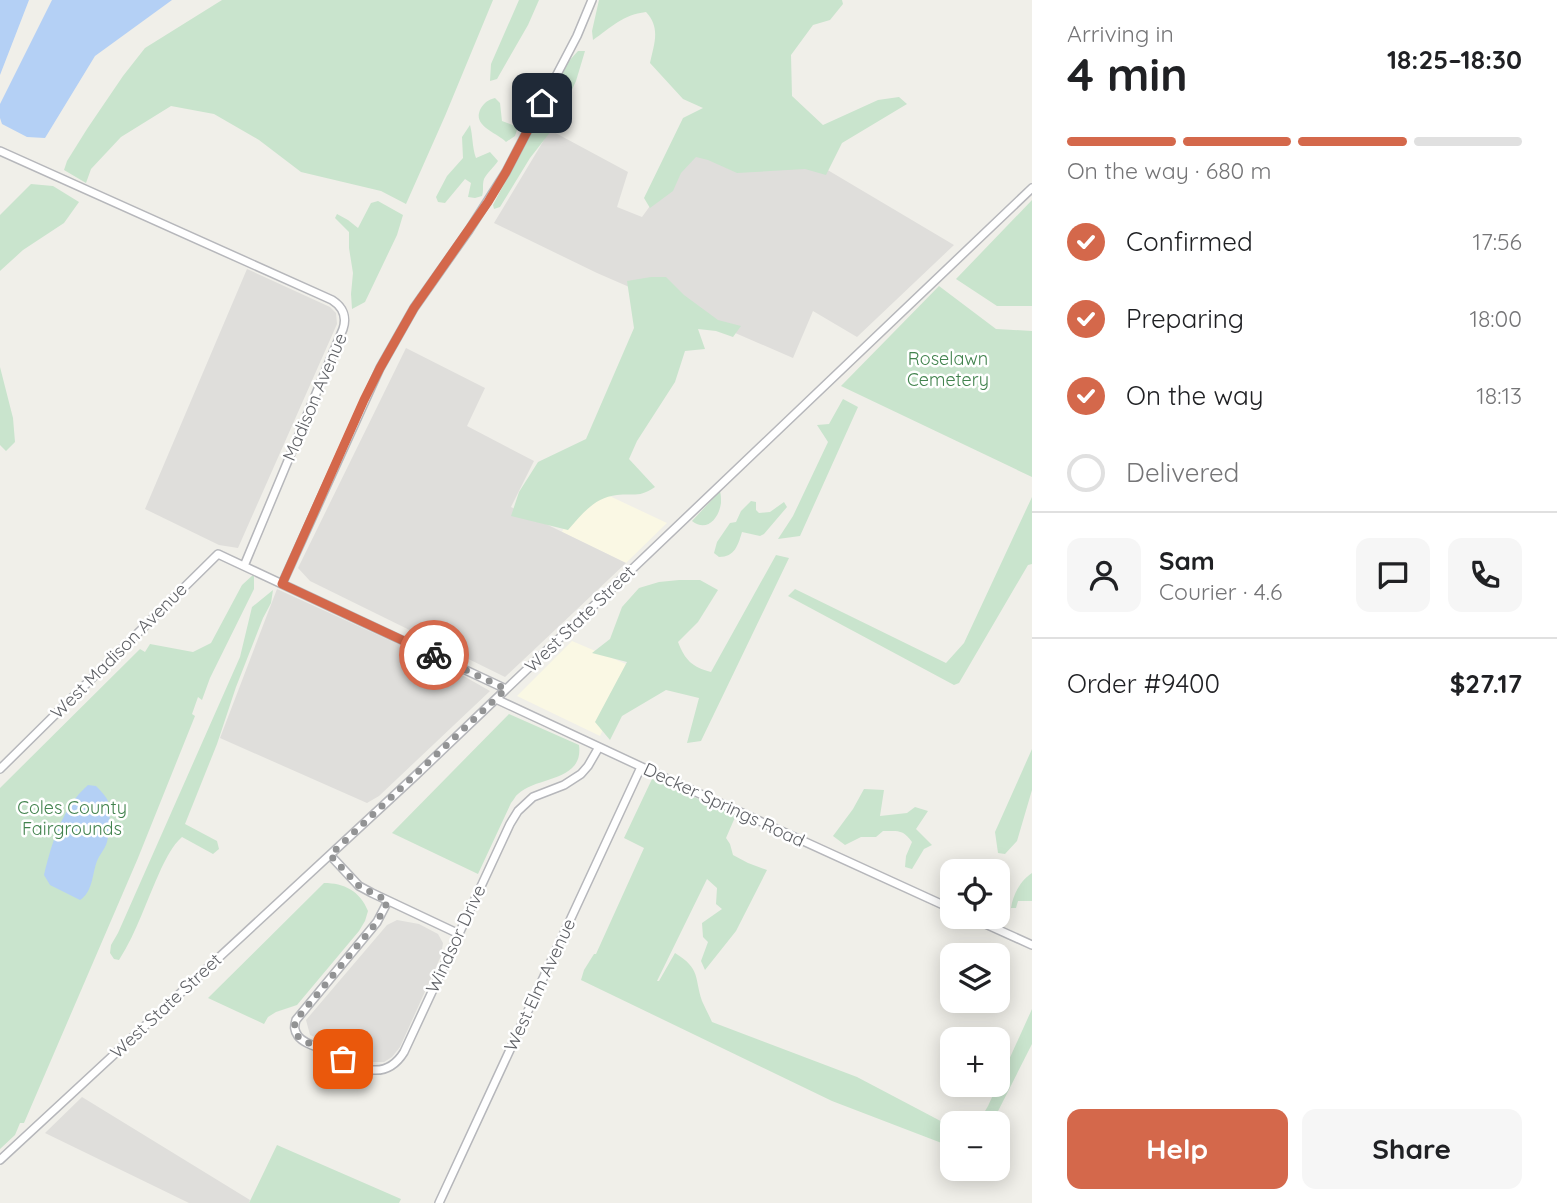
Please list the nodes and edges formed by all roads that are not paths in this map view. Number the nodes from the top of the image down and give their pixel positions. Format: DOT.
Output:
graph roads {
  1 [pos="592,0"];
  2 [pos="0,150"];
  3 [pos="1032,188"];
  4 [pos="244,566"];
  5 [pos="282,584"];
  6 [pos="506,689"];
  7 [pos="496,699"];
  8 [pos="599,747"];
  9 [pos="641,767"];
  10 [pos="0,769"];
  11 [pos="330,855"];
  12 [pos="388,901"];
  13 [pos="940,904"];
  14 [pos="997,929"];
  15 [pos="459,934"];
  16 [pos="1032,945"];
  17 [pos="0,1160"];
  18 [pos="439,1203"];
  1 -- 5 [label="street"];
  2 -- 4 [label="street, Madison Avenue"];
  3 -- 6 [label="street, West State Street"];
  4 -- 5 [label="street"];
  4 -- 10 [label="street, West Madison Avenue"];
  5 -- 6 [label="street"];
  6 -- 7 [label="street, West State Street"];
  7 -- 8 [label="street, Decker Springs Road"];
  7 -- 11 [label="street, West State Street"];
  8 -- 9 [label="street, Decker Springs Road"];
  8 -- 15 [label="street, Windsor Drive"];
  9 -- 13 [label="street, Decker Springs Road"];
  9 -- 18 [label="street, West Elm Avenue"];
  11 -- 12 [label="street"];
  11 -- 17 [label="street, West State Street"];
  12 -- 15 [label="street"];
  12 -- 15 [label="street, Windsor Drive"];
  14 -- 16 [label="street"];
}
